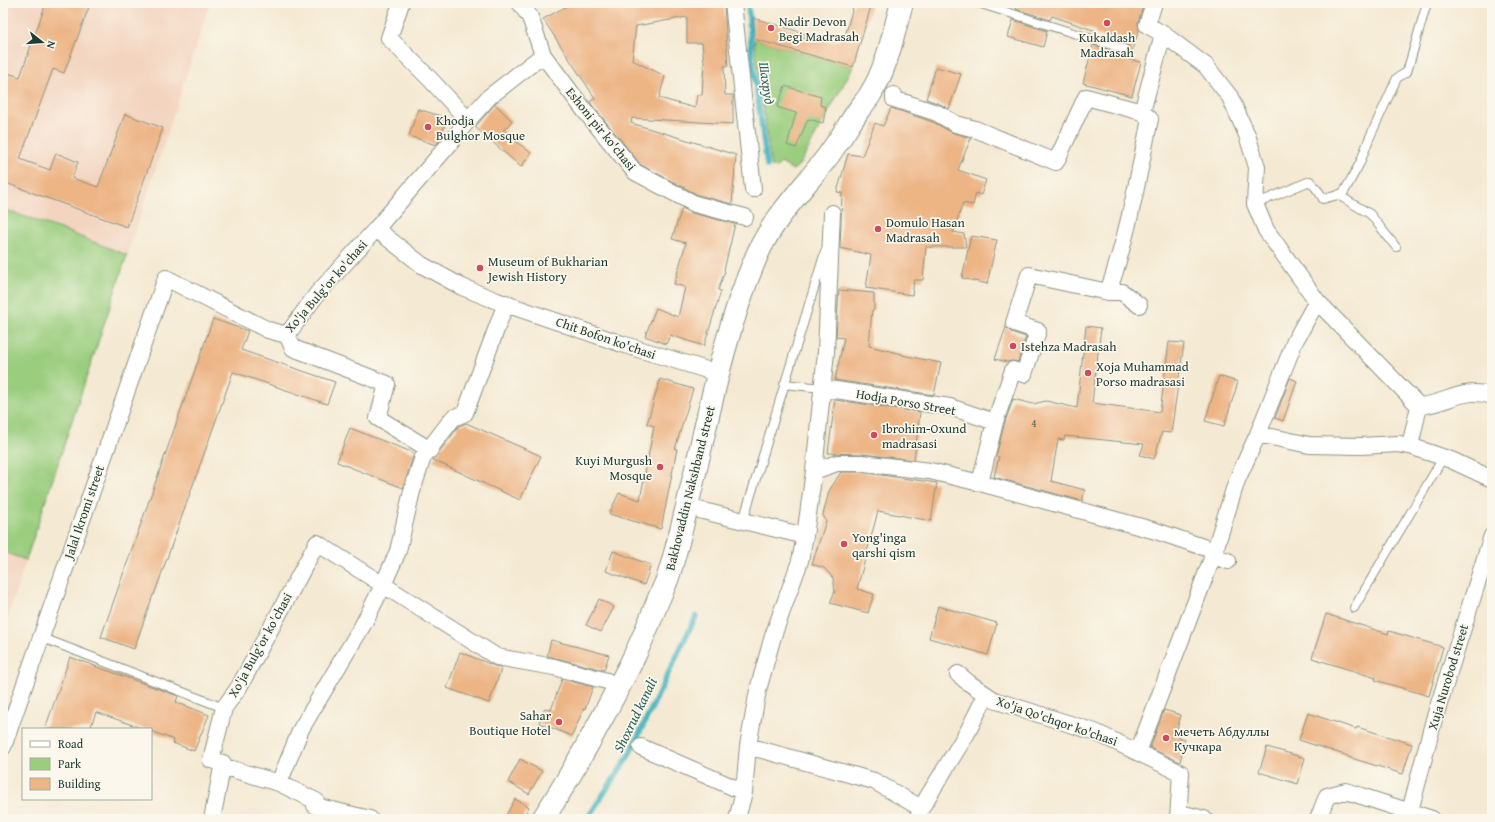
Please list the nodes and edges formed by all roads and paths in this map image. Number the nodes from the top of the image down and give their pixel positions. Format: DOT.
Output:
graph roads {
  1 [pos="402,3"];
  2 [pos="520,3"];
  3 [pos="733,3"];
  4 [pos="902,3"];
  5 [pos="978,3"];
  6 [pos="1154,3"];
  7 [pos="1427,3"];
  8 [pos="1163,34"];
  9 [pos="1124,49"];
  10 [pos="543,55"];
  11 [pos="894,95"];
  12 [pos="1142,112"];
  13 [pos="468,120"];
  14 [pos="753,189"];
  15 [pos="1338,195"];
  16 [pos="1255,204"];
  17 [pos="832,213"];
  18 [pos="745,217"];
  19 [pos="376,229"];
  20 [pos="831,232"];
  21 [pos="1396,247"];
  22 [pos="166,278"];
  23 [pos="1108,292"];
  24 [pos="1317,301"];
  25 [pos="506,303"];
  26 [pos="1140,305"];
  27 [pos="287,335"];
  28 [pos="707,370"];
  29 [pos="784,384"];
  30 [pos="822,388"];
  31 [pos="1492,396"];
  32 [pos="1419,406"];
  33 [pos="995,422"];
  34 [pos="1258,434"];
  35 [pos="1410,446"];
  36 [pos="430,450"];
  37 [pos="1443,458"];
  38 [pos="814,471"];
  39 [pos="1492,479"];
  40 [pos="980,483"];
  41 [pos="687,507"];
  42 [pos="743,521"];
  43 [pos="805,536"];
  44 [pos="1492,536"];
  45 [pos="1221,559"];
  46 [pos="383,585"];
  47 [pos="1354,608"];
  48 [pos="40,637"];
  49 [pos="958,674"];
  50 [pos="607,681"];
  51 [pos="986,695"];
  52 [pos="224,708"];
  53 [pos="748,746"];
  54 [pos="3,747"];
  55 [pos="641,747"];
  56 [pos="1138,752"];
  57 [pos="222,766"];
  58 [pos="279,783"];
  59 [pos="744,792"];
  60 [pos="919,814"];
  61 [pos="1179,816"];
  62 [pos="1409,816"];
  63 [pos="212,819"];
  64 [pos="370,819"];
  65 [pos="544,819"];
  66 [pos="737,819"];
  67 [pos="1204,819"];
  68 [pos="1318,819"];
  69 [pos="1432,819"];
  1 -- 13 [label="street"];
  2 -- 10 [label="street, Eshoni pir ko'chasi"];
  3 -- 14 [label="street"];
  4 -- 41 [label="main road, Bakhovaddin Nakshband street"];
  5 -- 9 [label="lane"];
  6 -- 8 [label="street"];
  7 -- 15 [label="lane"];
  8 -- 12 [label="street"];
  8 -- 16 [label="street"];
  10 -- 13 [label="street, Xo'ja Bulg'or ko'chasi"];
  10 -- 18 [label="street, Eshoni pir ko'chasi"];
  11 -- 12 [label="street"];
  12 -- 23 [label="street"];
  13 -- 19 [label="street, Xo'ja Bulg'or ko'chasi"];
  15 -- 16 [label="lane"];
  15 -- 21 [label="lane"];
  16 -- 24 [label="street"];
  17 -- 20 [label="street"];
  19 -- 25 [label="street, Xo'ja Bulg'or ko'chasi"];
  19 -- 27 [label="street, Xo'ja Bulg'or ko'chasi"];
  20 -- 29 [label="lane"];
  20 -- 30 [label="street"];
  22 -- 27 [label="street, Xo'ja Bulg'or ko'chasi"];
  22 -- 48 [label="street, Jalal Ikromi street"];
  23 -- 26 [label="street"];
  23 -- 33 [label="street"];
  24 -- 32 [label="street"];
  24 -- 34 [label="street"];
  25 -- 28 [label="street, Chit Bofon ko'chasi"];
  25 -- 36 [label="street"];
  27 -- 36 [label="street"];
  29 -- 30 [label="lane"];
  29 -- 42 [label="lane"];
  30 -- 33 [label="street, Hodja Porso Street"];
  30 -- 38 [label="street"];
  31 -- 32 [label="street"];
  32 -- 35 [label="street"];
  33 -- 40 [label="street"];
  34 -- 35 [label="street"];
  34 -- 45 [label="street"];
  35 -- 37 [label="street"];
  36 -- 46 [label="street"];
  37 -- 39 [label="street"];
  37 -- 47 [label="lane"];
  38 -- 40 [label="street"];
  38 -- 43 [label="street"];
  40 -- 45 [label="street"];
  41 -- 42 [label="street"];
  41 -- 65 [label="main road, Bakhovaddin Nakshband street"];
  42 -- 43 [label="street"];
  43 -- 53 [label="street"];
  44 -- 62 [label="street, Xuja Nurobod street"];
  45 -- 56 [label="street"];
  46 -- 50 [label="street, Xo'ja Bulg'or ko'chasi"];
  46 -- 52 [label="street, Xo'ja Bulg'or ko'chasi"];
  46 -- 58 [label="street"];
  48 -- 52 [label="lane"];
  48 -- 54 [label="street, Jalal Ikromi street"];
  49 -- 51 [label="street, Xo'ja Qo'chqor ko'chasi"];
  51 -- 56 [label="street, Xo'ja Qo'chqor ko'chasi"];
  51 -- 60 [label="street"];
  52 -- 57 [label="street, Xo'ja Bulg'or ko'chasi"];
  53 -- 59 [label="street"];
  53 -- 60 [label="street"];
  55 -- 59 [label="street"];
  56 -- 61 [label="street, Xo'ja Qo'chqor ko'chasi"];
  57 -- 58 [label="street"];
  57 -- 63 [label="street"];
  58 -- 64 [label="street"];
  59 -- 66 [label="street"];
  61 -- 67 [label="street"];
  62 -- 68 [label="street"];
  62 -- 69 [label="street"];
}
